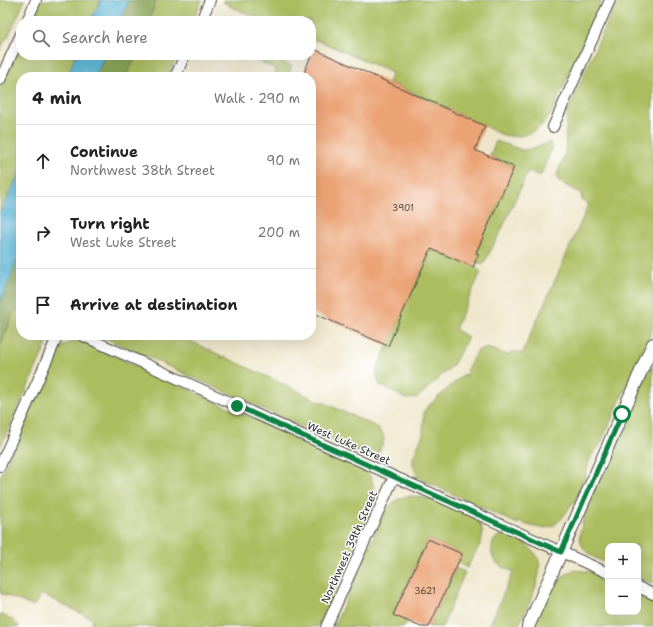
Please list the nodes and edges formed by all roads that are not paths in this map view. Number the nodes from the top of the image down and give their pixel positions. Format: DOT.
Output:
graph roads {
  1 [pos="36,0"];
  2 [pos="210,0"];
  3 [pos="610,0"];
  4 [pos="29,16"];
  5 [pos="203,16"];
  6 [pos="16,45"];
  7 [pos="183,60"];
  8 [pos="177,72"];
  9 [pos="0,80"];
  10 [pos="554,127"];
  11 [pos="56,340"];
  12 [pos="92,340"];
  13 [pos="653,344"];
  14 [pos="0,466"];
  15 [pos="394,477"];
  16 [pos="561,552"];
  17 [pos="605,572"];
  18 [pos="641,588"];
  19 [pos="653,594"];
  20 [pos="326,627"];
  21 [pos="528,627"];
  1 -- 4 [label="street"];
  2 -- 5 [label="street"];
  3 -- 10 [label="street"];
  6 -- 9 [label="street"];
  7 -- 8 [label="street"];
  11 -- 14 [label="street"];
  12 -- 15 [label="street, West Luke Street"];
  13 -- 16 [label="street"];
  15 -- 16 [label="street, West Luke Street"];
  15 -- 20 [label="street, Northwest 39th Street"];
  16 -- 17 [label="street, West Luke Street"];
  16 -- 21 [label="street"];
  18 -- 19 [label="street"];
}
